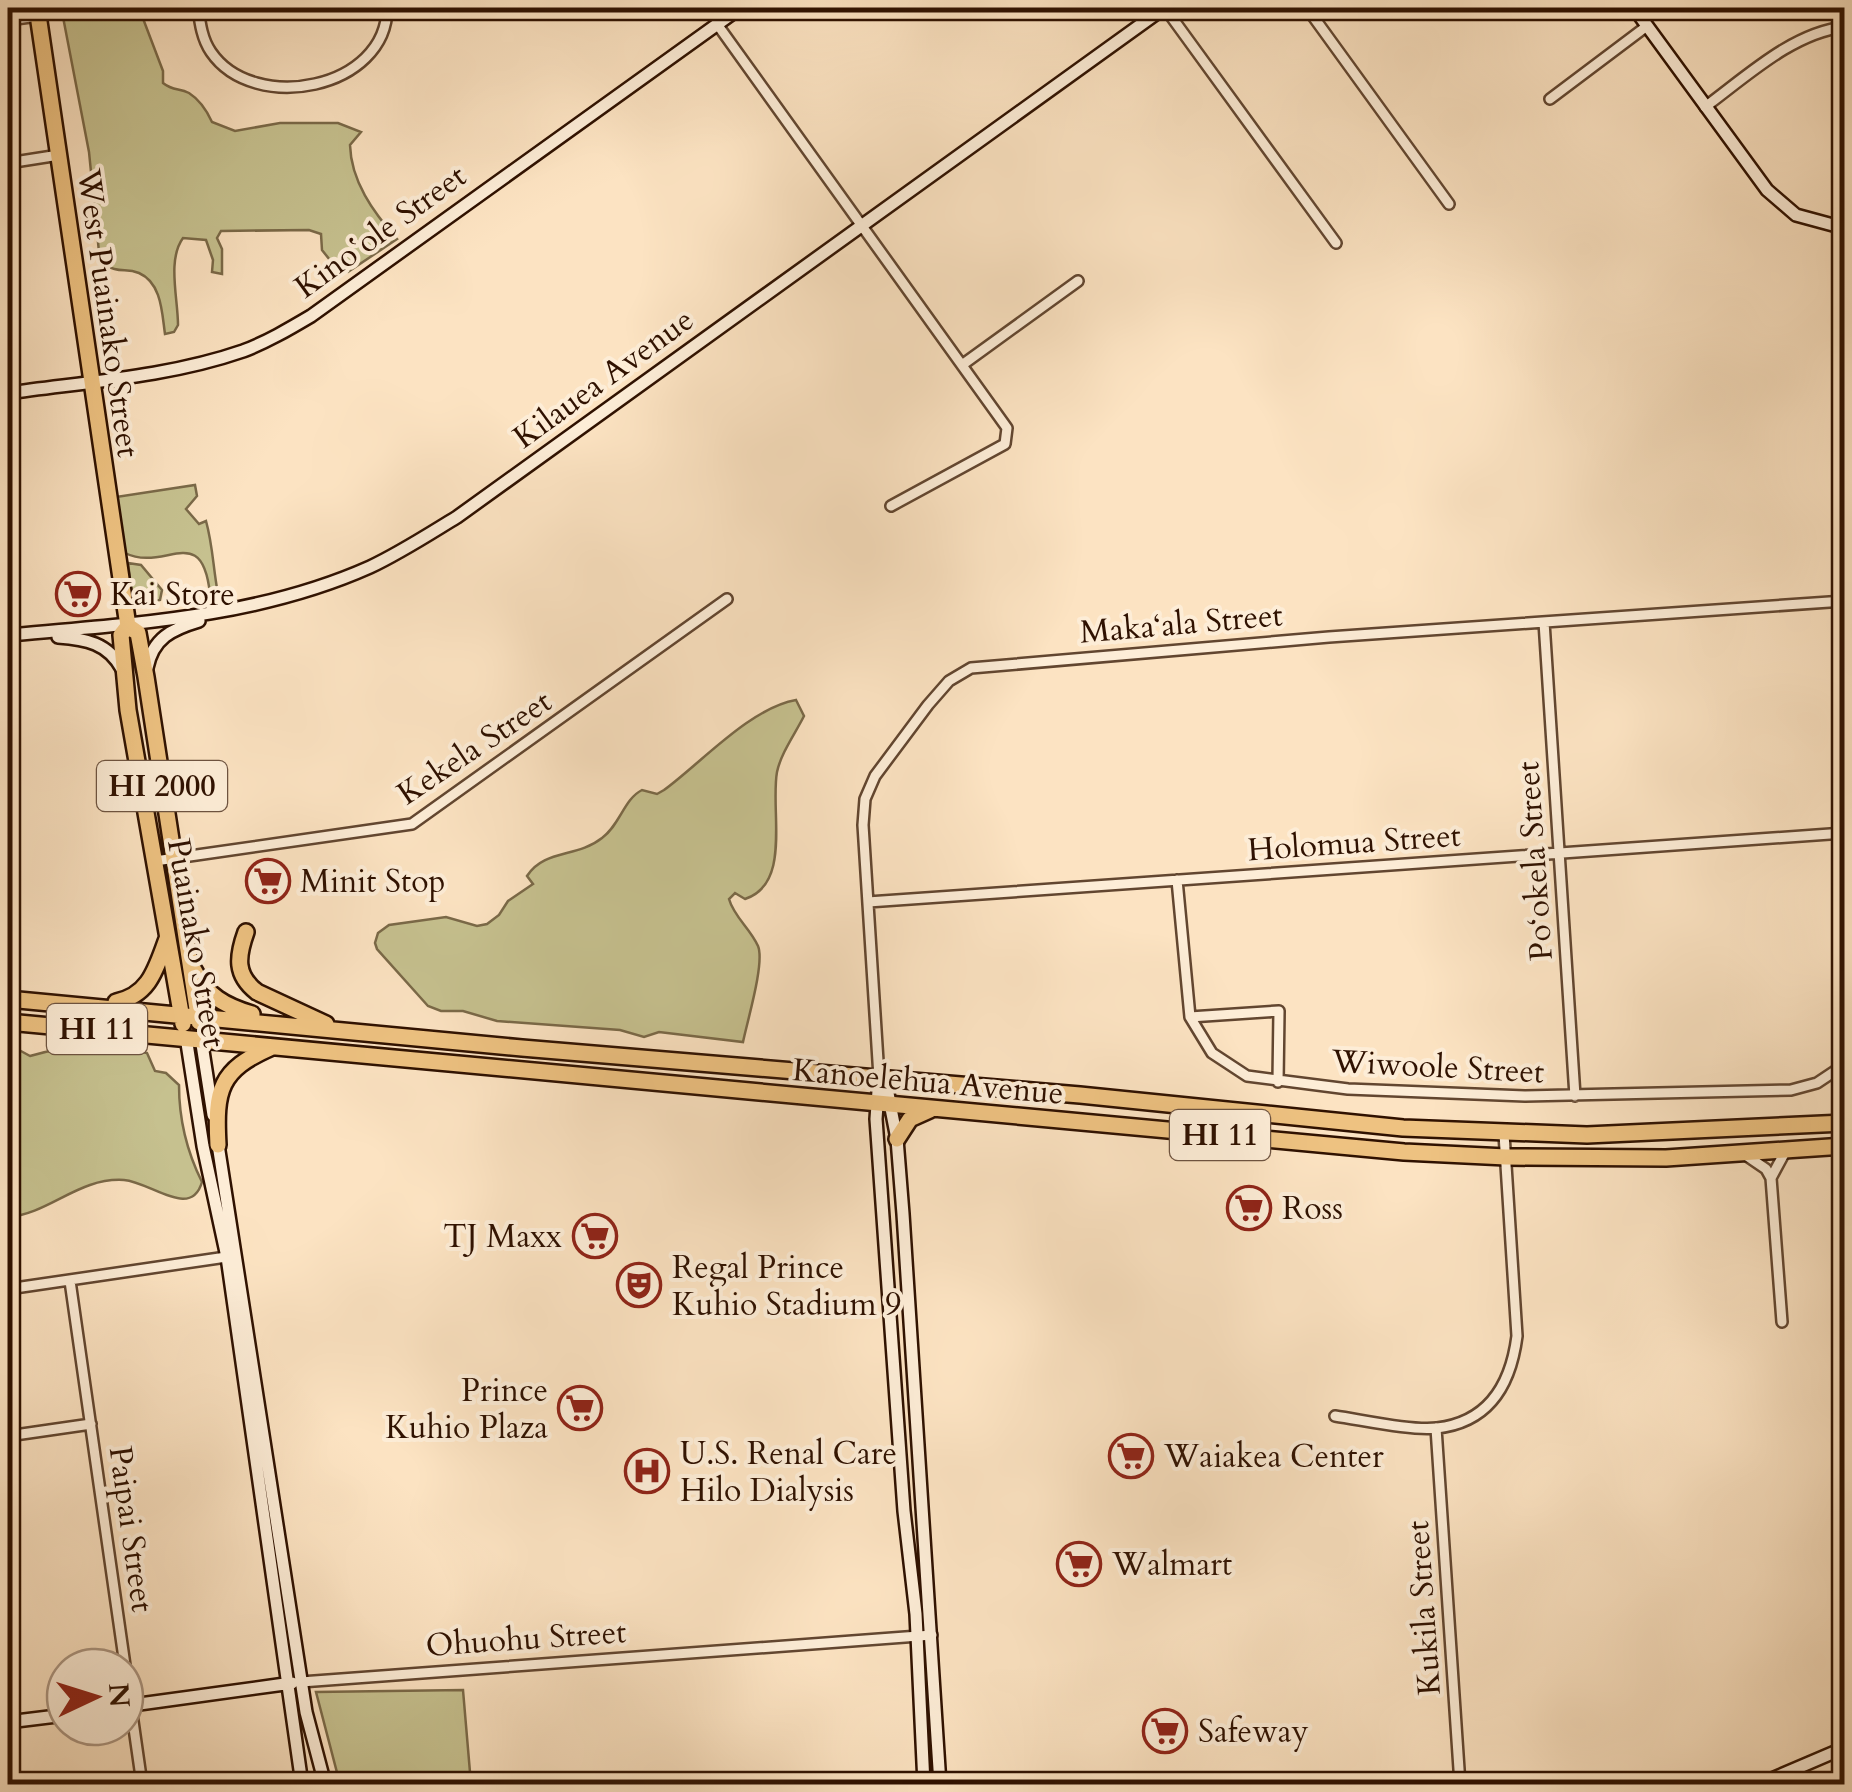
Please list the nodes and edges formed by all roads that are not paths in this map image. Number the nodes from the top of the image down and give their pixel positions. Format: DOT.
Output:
graph roads {
  1 [pos="56,8"];
  2 [pos="198,8"];
  3 [pos="387,8"];
  4 [pos="740,8"];
  5 [pos="1164,8"];
  6 [pos="1307,8"];
  7 [pos="1634,8"];
  8 [pos="37,11"];
  9 [pos="8,20"];
  10 [pos="717,24"];
  11 [pos="1647,26"];
  12 [pos="1844,26"];
  13 [pos="1550,99"];
  14 [pos="1705,107"];
  15 [pos="58,155"];
  16 [pos="8,162"];
  17 [pos="1449,204"];
  18 [pos="861,226"];
  19 [pos="1844,228"];
  20 [pos="1336,243"];
  21 [pos="1078,281"];
  22 [pos="962,365"];
  23 [pos="92,381"];
  24 [pos="8,393"];
  25 [pos="891,506"];
  26 [pos="727,599"];
  27 [pos="1844,601"];
  28 [pos="244,608"];
  29 [pos="1544,622"];
  30 [pos="128,626"];
  31 [pos="8,635"];
  32 [pos="146,677"];
  33 [pos="125,678"];
  34 [pos="1844,833"];
  35 [pos="1557,852"];
  36 [pos="164,860"];
  37 [pos="1177,880"];
  38 [pos="868,902"];
  39 [pos="246,932"];
  40 [pos="168,936"];
  41 [pos="187,950"];
  42 [pos="8,999"];
  43 [pos="100,1005"];
  44 [pos="190,1015"];
  45 [pos="1190,1017"];
  46 [pos="8,1022"];
  47 [pos="294,1026"];
  48 [pos="339,1030"];
  49 [pos="193,1037"];
  50 [pos="275,1045"];
  51 [pos="1844,1065"];
  52 [pos="882,1078"];
  53 [pos="1278,1082"];
  54 [pos="1575,1096"];
  55 [pos="884,1103"];
  56 [pos="934,1109"];
  57 [pos="1844,1122"];
  58 [pos="1504,1134"];
  59 [pos="897,1139"];
  60 [pos="218,1145"];
  61 [pos="1844,1146"];
  62 [pos="1787,1150"];
  63 [pos="1744,1154"];
  64 [pos="1506,1157"];
  65 [pos="1771,1178"];
  66 [pos="231,1257"];
  67 [pos="70,1281"];
  68 [pos="8,1290"];
  69 [pos="1782,1322"];
  70 [pos="1335,1416"];
  71 [pos="91,1424"];
  72 [pos="1436,1428"];
  73 [pos="8,1436"];
  74 [pos="932,1635"];
  75 [pos="918,1636"];
  76 [pos="120,1647"];
  77 [pos="295,1682"];
  78 [pos="145,1704"];
  79 [pos="45,1717"];
  80 [pos="8,1722"];
  81 [pos="135,1747"];
  82 [pos="1844,1748"];
  83 [pos="142,1784"];
  84 [pos="302,1784"];
  85 [pos="325,1784"];
  86 [pos="924,1784"];
  87 [pos="940,1784"];
  88 [pos="1460,1784"];
  89 [pos="1760,1784"];
  1 -- 8 [label="street"];
  2 -- 3 [label="street"];
  4 -- 10 [label="street, Kinoʻole Street"];
  5 -- 18 [label="street, Kilauea Avenue"];
  5 -- 20 [label="street"];
  6 -- 17 [label="street"];
  7 -- 11 [label="street"];
  8 -- 9 [label="street"];
  8 -- 15 [label="highway, West Puainako Street / HI 2000"];
  10 -- 18 [label="street"];
  10 -- 23 [label="street, Kinoʻole Street"];
  11 -- 13 [label="street"];
  11 -- 14 [label="street"];
  12 -- 14 [label="street"];
  14 -- 19 [label="street"];
  15 -- 16 [label="street"];
  15 -- 23 [label="highway, West Puainako Street / HI 2000"];
  18 -- 22 [label="street"];
  18 -- 28 [label="street, Kilauea Avenue"];
  21 -- 22 [label="street"];
  22 -- 25 [label="street"];
  23 -- 24 [label="street, Kinoʻole Street"];
  23 -- 30 [label="highway, West Puainako Street / HI 2000"];
  26 -- 36 [label="street, Kekela Street"];
  27 -- 29 [label="street, Maka‘ala Street"];
  28 -- 30 [label="street, Kilauea Avenue"];
  28 -- 32 [label="street"];
  29 -- 35 [label="street, Po‘okela Street"];
  29 -- 38 [label="street, Maka‘ala Street"];
  30 -- 31 [label="street, Kilauea Avenue"];
  30 -- 32 [label="highway, Puainako Street / HI 2000"];
  30 -- 33 [label="highway, Puainako Street / HI 2000"];
  31 -- 33 [label="street"];
  32 -- 36 [label="highway, Puainako Street / HI 2000"];
  33 -- 36 [label="highway, Puainako Street / HI 2000"];
  34 -- 35 [label="street, Holomua Street"];
  35 -- 37 [label="street, Holomua Street"];
  35 -- 54 [label="street, Po‘okela Street"];
  36 -- 40 [label="highway, Puainako Street / HI 2000"];
  36 -- 41 [label="highway, Puainako Street / HI 2000"];
  37 -- 38 [label="street, Holomua Street"];
  37 -- 45 [label="street, Wiwoole Street"];
  38 -- 52 [label="street, Maka‘ala Street"];
  39 -- 48 [label="highway"];
  40 -- 43 [label="highway"];
  40 -- 44 [label="highway, Puainako Street / HI 2000"];
  41 -- 44 [label="highway, Puainako Street / HI 2000"];
  41 -- 47 [label="highway"];
  42 -- 43 [label="highway, Kanoelehua Avenue / HI 11"];
  43 -- 44 [label="highway, Kanoelehua Avenue / HI 11"];
  44 -- 47 [label="highway, Kanoelehua Avenue / HI 11"];
  44 -- 49 [label="highway, Puainako Street / HI 2000"];
  45 -- 53 [label="street, Wiwoole Street"];
  45 -- 53 [label="street"];
  46 -- 49 [label="highway, Kanoelehua Avenue / HI 11"];
  47 -- 48 [label="highway, Kanoelehua Avenue / HI 11"];
  48 -- 52 [label="highway, Kanoelehua Avenue / HI 11"];
  49 -- 50 [label="highway, Kanoelehua Avenue / HI 11"];
  49 -- 60 [label="street, Puainako Street"];
  49 -- 66 [label="street, Puainako Street"];
  50 -- 55 [label="highway, Kanoelehua Avenue / HI 11"];
  50 -- 60 [label="highway"];
  51 -- 54 [label="street, Wiwoole Street"];
  52 -- 55 [label="street"];
  52 -- 58 [label="highway, Kanoelehua Avenue / HI 11"];
  53 -- 54 [label="street, Wiwoole Street"];
  55 -- 56 [label="highway, Kanoelehua Avenue / HI 11"];
  55 -- 59 [label="street"];
  55 -- 75 [label="street"];
  56 -- 59 [label="highway"];
  56 -- 64 [label="highway, Kanoelehua Avenue / HI 11"];
  57 -- 58 [label="highway, Kanoelehua Avenue / HI 11"];
  58 -- 64 [label="street"];
  59 -- 74 [label="street"];
  60 -- 66 [label="street, Puainako Street"];
  61 -- 62 [label="highway, Kanoelehua Avenue / HI 11"];
  62 -- 63 [label="highway, Kanoelehua Avenue / HI 11"];
  62 -- 65 [label="street"];
  63 -- 64 [label="highway, Kanoelehua Avenue / HI 11"];
  63 -- 65 [label="street"];
  64 -- 72 [label="street"];
  65 -- 69 [label="street"];
  66 -- 67 [label="street"];
  66 -- 77 [label="street, Puainako Street"];
  67 -- 68 [label="street"];
  67 -- 71 [label="street, Paipai Street"];
  70 -- 72 [label="street"];
  71 -- 73 [label="street"];
  71 -- 76 [label="street, Paipai Street"];
  72 -- 88 [label="street, Kukila Street"];
  74 -- 75 [label="street, Ohuohu Street"];
  74 -- 87 [label="street"];
  75 -- 77 [label="street, Ohuohu Street"];
  75 -- 86 [label="street"];
  77 -- 78 [label="street, Ohuohu Street"];
  77 -- 84 [label="street, Puainako Street"];
  77 -- 85 [label="street, Puainako Street"];
  79 -- 80 [label="street"];
  81 -- 83 [label="street, Paipai Street"];
  82 -- 89 [label="street"];
}
